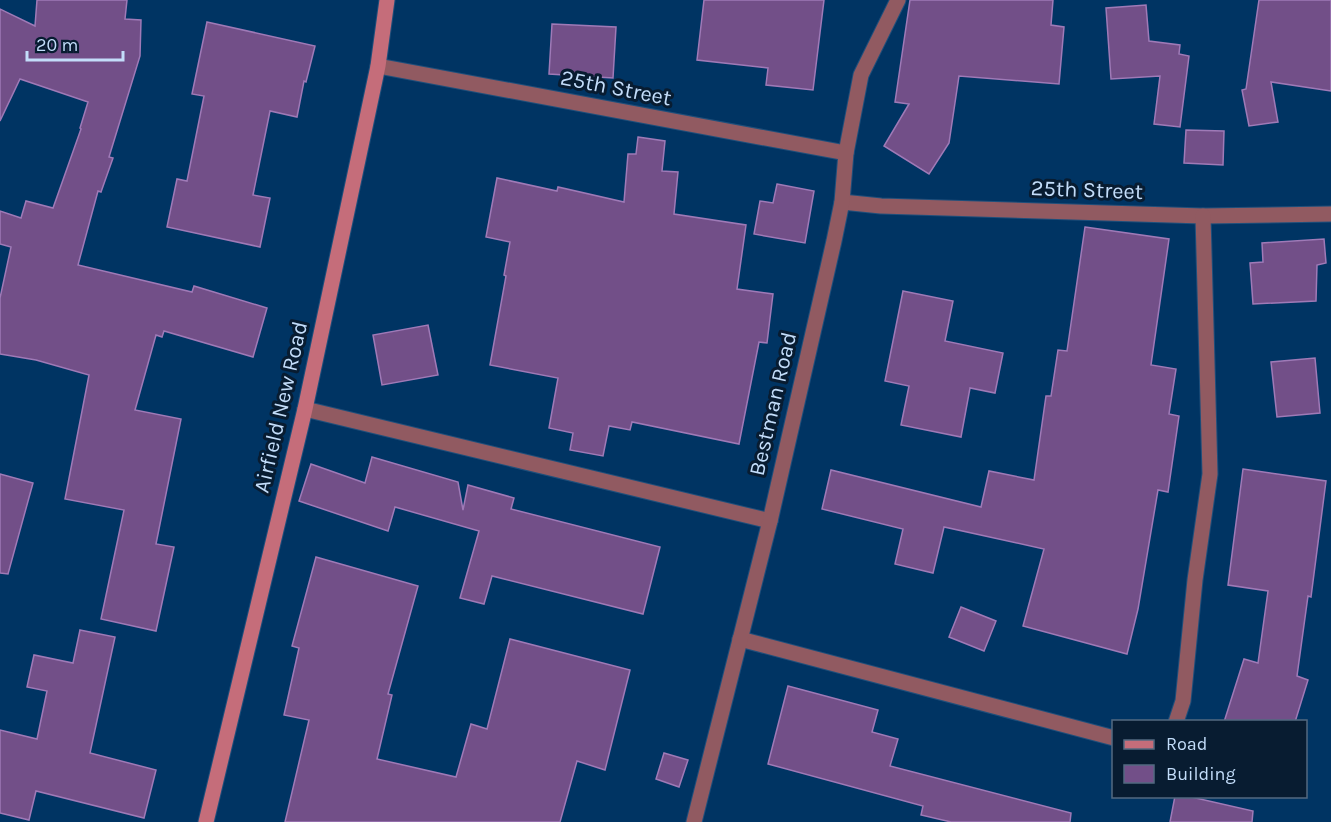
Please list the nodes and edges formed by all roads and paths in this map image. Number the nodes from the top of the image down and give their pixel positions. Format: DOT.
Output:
graph roads {
  1 [pos="387,0"];
  2 [pos="898,0"];
  3 [pos="378,66"];
  4 [pos="846,153"];
  5 [pos="842,202"];
  6 [pos="1331,214"];
  7 [pos="1203,216"];
  8 [pos="305,409"];
  9 [pos="770,521"];
  10 [pos="740,639"];
  11 [pos="1177,720"];
  12 [pos="1112,738"];
  13 [pos="206,822"];
  14 [pos="694,822"];
  1 -- 3 [label="street, Airfield New Road"];
  2 -- 4 [label="street, Bestman Road"];
  3 -- 4 [label="street, 25th Street"];
  3 -- 8 [label="street, Airfield New Road"];
  4 -- 5 [label="street, Bestman Road"];
  5 -- 7 [label="street, 25th Street"];
  5 -- 9 [label="street, Bestman Road"];
  6 -- 7 [label="street, 25th Street"];
  7 -- 11 [label="street"];
  8 -- 9 [label="street"];
  8 -- 13 [label="street, Airfield New Road"];
  9 -- 10 [label="street, Bestman Road"];
  10 -- 12 [label="street"];
  10 -- 14 [label="street, Bestman Road"];
}
